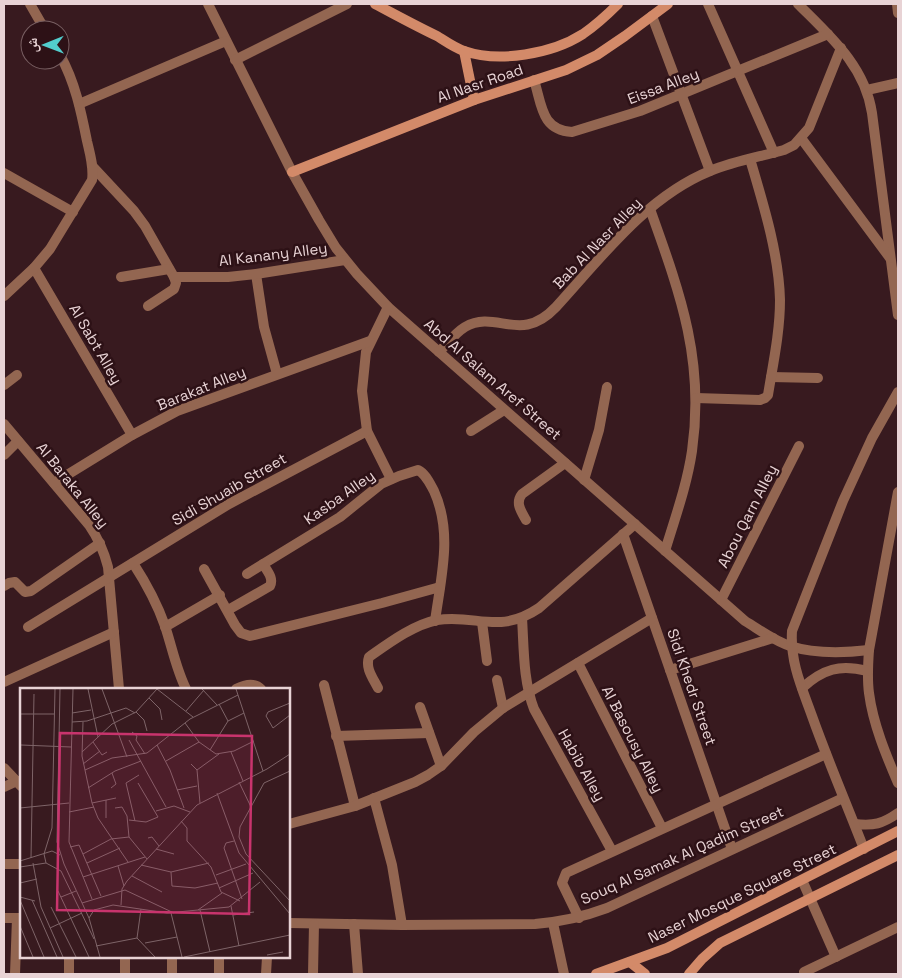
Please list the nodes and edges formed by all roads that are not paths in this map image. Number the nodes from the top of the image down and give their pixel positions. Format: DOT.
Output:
graph roads {
  1 [pos="30,4"];
  2 [pos="208,4"];
  3 [pos="346,4"];
  4 [pos="376,4"];
  5 [pos="618,4"];
  6 [pos="668,4"];
  7 [pos="708,4"];
  8 [pos="798,4"];
  9 [pos="897,4"];
  10 [pos="898,13"];
  11 [pos="652,16"];
  12 [pos="39,20"];
  13 [pos="828,34"];
  14 [pos="226,41"];
  15 [pos="841,48"];
  16 [pos="464,51"];
  17 [pos="235,60"];
  18 [pos="67,70"];
  19 [pos="738,72"];
  20 [pos="534,80"];
  21 [pos="898,83"];
  22 [pos="867,90"];
  23 [pos="682,95"];
  24 [pos="474,100"];
  25 [pos="79,104"];
  26 [pos="801,138"];
  27 [pos="774,153"];
  28 [pos="750,159"];
  29 [pos="93,167"];
  30 [pos="710,171"];
  31 [pos="292,172"];
  32 [pos="4,173"];
  33 [pos="650,209"];
  34 [pos="72,212"];
  35 [pos="893,253"];
  36 [pos="345,260"];
  37 [pos="34,268"];
  38 [pos="171,273"];
  39 [pos="256,274"];
  40 [pos="121,277"];
  41 [pos="4,296"];
  42 [pos="148,306"];
  43 [pos="388,307"];
  44 [pos="898,315"];
  45 [pos="370,341"];
  46 [pos="439,352"];
  47 [pos="17,374"];
  48 [pos="278,374"];
  49 [pos="771,377"];
  50 [pos="818,378"];
  51 [pos="4,385"];
  52 [pos="607,386"];
  53 [pos="898,392"];
  54 [pos="696,398"];
  55 [pos="504,410"];
  56 [pos="4,424"];
  57 [pos="367,431"];
  58 [pos="471,432"];
  59 [pos="132,435"];
  60 [pos="18,441"];
  61 [pos="799,446"];
  62 [pos="4,455"];
  63 [pos="565,463"];
  64 [pos="391,479"];
  65 [pos="584,480"];
  66 [pos="54,483"];
  67 [pos="898,492"];
  68 [pos="526,520"];
  69 [pos="635,524"];
  70 [pos="623,534"];
  71 [pos="100,543"];
  72 [pos="894,548"];
  73 [pos="665,551"];
  74 [pos="133,563"];
  75 [pos="263,564"];
  76 [pos="204,570"];
  77 [pos="247,574"];
  78 [pos="108,578"];
  79 [pos="4,586"];
  80 [pos="440,587"];
  81 [pos="220,595"];
  82 [pos="721,600"];
  83 [pos="228,610"];
  84 [pos="522,618"];
  85 [pos="652,618"];
  86 [pos="435,621"];
  87 [pos="482,622"];
  88 [pos="28,627"];
  89 [pos="165,627"];
  90 [pos="114,632"];
  91 [pos="773,638"];
  92 [pos="791,646"];
  93 [pos="869,650"];
  94 [pos="487,661"];
  95 [pos="578,663"];
  96 [pos="670,670"];
  97 [pos="867,671"];
  98 [pos="498,680"];
  99 [pos="4,682"];
  100 [pos="324,685"];
  101 [pos="118,688"];
  102 [pos="186,688"];
  103 [pos="239,688"];
  104 [pos="259,688"];
  105 [pos="378,688"];
  106 [pos="802,688"];
  107 [pos="528,692"];
  108 [pos="420,708"];
  109 [pos="503,708"];
  110 [pos="429,733"];
  111 [pos="336,736"];
  112 [pos="826,754"];
  113 [pos="441,766"];
  114 [pos="4,768"];
  115 [pos="898,783"];
  116 [pos="19,784"];
  117 [pos="4,787"];
  118 [pos="374,798"];
  119 [pos="843,798"];
  120 [pos="716,803"];
  121 [pos="354,806"];
  122 [pos="898,813"];
  123 [pos="290,824"];
  124 [pos="854,824"];
  125 [pos="662,828"];
  126 [pos="898,831"];
  127 [pos="732,849"];
  128 [pos="864,849"];
  129 [pos="612,851"];
  130 [pos="898,855"];
  131 [pos="4,864"];
  132 [pos="20,864"];
  133 [pos="802,880"];
  134 [pos="810,898"];
  135 [pos="4,918"];
  136 [pos="19,918"];
  137 [pos="579,918"];
  138 [pos="290,923"];
  139 [pos="553,923"];
  140 [pos="314,924"];
  141 [pos="354,924"];
  142 [pos="402,925"];
  143 [pos="898,927"];
  144 [pos="836,957"];
  145 [pos="69,958"];
  146 [pos="125,958"];
  147 [pos="172,958"];
  148 [pos="219,958"];
  149 [pos="267,958"];
  150 [pos="625,964"];
  151 [pos="804,972"];
  152 [pos="15,974"];
  153 [pos="68,974"];
  154 [pos="125,974"];
  155 [pos="172,974"];
  156 [pos="219,974"];
  157 [pos="266,974"];
  158 [pos="313,974"];
  159 [pos="358,974"];
  160 [pos="564,974"];
  161 [pos="596,974"];
  162 [pos="612,974"];
  163 [pos="645,974"];
  164 [pos="689,974"];
  1 -- 12 [label="street"];
  2 -- 14 [label="street, Abd Al Salam Aref Street"];
  3 -- 17 [label="street"];
  4 -- 16 [label="main road, Al Nasr Road"];
  5 -- 16 [label="main road, Al Nasr Road"];
  6 -- 11 [label="main road, Al Nasr Road"];
  7 -- 19 [label="street"];
  8 -- 13 [label="street"];
  9 -- 10 [label="street"];
  11 -- 20 [label="main road, Al Nasr Road"];
  11 -- 23 [label="street"];
  13 -- 15 [label="street"];
  13 -- 19 [label="street, Eissa Alley"];
  14 -- 17 [label="street, Abd Al Salam Aref Street"];
  14 -- 25 [label="street"];
  15 -- 22 [label="street"];
  15 -- 26 [label="street, Bab Al Nasr Alley"];
  16 -- 24 [label="main road"];
  17 -- 31 [label="street, Abd Al Salam Aref Street"];
  18 -- 25 [label="street"];
  19 -- 23 [label="street, Eissa Alley"];
  19 -- 27 [label="street"];
  20 -- 23 [label="street, Eissa Alley"];
  20 -- 24 [label="main road, Al Nasr Road"];
  21 -- 22 [label="street"];
  22 -- 35 [label="street"];
  23 -- 30 [label="street"];
  24 -- 31 [label="main road, Al Nasr Road"];
  25 -- 29 [label="street"];
  26 -- 27 [label="street, Bab Al Nasr Alley"];
  26 -- 35 [label="street"];
  27 -- 28 [label="street, Bab Al Nasr Alley"];
  28 -- 30 [label="street, Bab Al Nasr Alley"];
  28 -- 49 [label="street"];
  29 -- 34 [label="street"];
  29 -- 38 [label="street"];
  30 -- 33 [label="street, Bab Al Nasr Alley"];
  31 -- 36 [label="street, Abd Al Salam Aref Street"];
  32 -- 34 [label="street"];
  33 -- 46 [label="street, Bab Al Nasr Alley"];
  33 -- 54 [label="street"];
  34 -- 37 [label="street"];
  35 -- 44 [label="street"];
  36 -- 39 [label="street, Al Kanany Alley"];
  36 -- 43 [label="street, Abd Al Salam Aref Street"];
  37 -- 41 [label="street"];
  37 -- 59 [label="street, Al Sabt Alley"];
  38 -- 39 [label="street, Al Kanany Alley"];
  38 -- 40 [label="street, Al Kanany Alley"];
  38 -- 42 [label="street"];
  39 -- 48 [label="street"];
  43 -- 45 [label="street"];
  43 -- 46 [label="street, Abd Al Salam Aref Street"];
  45 -- 48 [label="street, Barakat Alley"];
  45 -- 57 [label="street"];
  46 -- 55 [label="street, Abd Al Salam Aref Street"];
  47 -- 51 [label="street"];
  48 -- 59 [label="street, Barakat Alley"];
  49 -- 50 [label="street"];
  49 -- 54 [label="street"];
  52 -- 65 [label="street"];
  53 -- 92 [label="street"];
  54 -- 73 [label="street"];
  55 -- 58 [label="street"];
  55 -- 63 [label="street, Abd Al Salam Aref Street"];
  56 -- 60 [label="street, Al Baraka Alley"];
  57 -- 64 [label="street"];
  57 -- 74 [label="street, Sidi Shuaib Street"];
  59 -- 66 [label="street, Barakat Alley"];
  60 -- 62 [label="street"];
  60 -- 66 [label="street, Al Baraka Alley"];
  61 -- 82 [label="street, Abou Qarn Alley"];
  63 -- 65 [label="street, Abd Al Salam Aref Street"];
  63 -- 68 [label="street"];
  64 -- 75 [label="street, Kasba Alley"];
  64 -- 80 [label="street, Kasba Alley"];
  65 -- 69 [label="street, Abd Al Salam Aref Street"];
  66 -- 71 [label="street, Al Baraka Alley"];
  67 -- 72 [label="street"];
  69 -- 70 [label="street"];
  69 -- 73 [label="street, Abd Al Salam Aref Street"];
  70 -- 84 [label="street"];
  70 -- 85 [label="street, Sidi Khedr Street"];
  71 -- 78 [label="street, Al Baraka Alley"];
  71 -- 79 [label="street"];
  72 -- 93 [label="street"];
  73 -- 82 [label="street, Abd Al Salam Aref Street"];
  74 -- 78 [label="street, Sidi Shuaib Street"];
  74 -- 89 [label="street"];
  75 -- 77 [label="street, Kasba Alley"];
  75 -- 83 [label="street"];
  76 -- 81 [label="street"];
  78 -- 88 [label="street, Sidi Shuaib Street"];
  78 -- 90 [label="street, Al Baraka Alley"];
  80 -- 83 [label="street"];
  80 -- 86 [label="street, Kasba Alley"];
  81 -- 83 [label="street"];
  81 -- 89 [label="street"];
  82 -- 91 [label="street, Abd Al Salam Aref Street"];
  84 -- 87 [label="street"];
  84 -- 107 [label="street, Habib Alley"];
  85 -- 95 [label="street"];
  85 -- 96 [label="street, Sidi Khedr Street"];
  86 -- 87 [label="street"];
  86 -- 105 [label="street"];
  87 -- 94 [label="street"];
  89 -- 102 [label="street"];
  90 -- 99 [label="street"];
  90 -- 101 [label="street, Al Baraka Alley"];
  91 -- 92 [label="street, Abd Al Salam Aref Street"];
  91 -- 96 [label="street"];
  92 -- 93 [label="street, Abd Al Salam Aref Street"];
  92 -- 106 [label="street"];
  93 -- 97 [label="street"];
  95 -- 107 [label="street"];
  95 -- 125 [label="street, Al Basousy Alley"];
  96 -- 120 [label="street, Sidi Khedr Street"];
  97 -- 106 [label="street"];
  97 -- 115 [label="street"];
  98 -- 109 [label="street"];
  100 -- 111 [label="street"];
  103 -- 104 [label="street"];
  106 -- 112 [label="street"];
  107 -- 109 [label="street"];
  107 -- 129 [label="street, Habib Alley"];
  108 -- 110 [label="street"];
  109 -- 113 [label="street"];
  110 -- 111 [label="street"];
  110 -- 113 [label="street"];
  111 -- 121 [label="street"];
  112 -- 119 [label="street"];
  112 -- 120 [label="street"];
  113 -- 118 [label="street"];
  114 -- 116 [label="street"];
  116 -- 117 [label="street"];
  118 -- 121 [label="street"];
  118 -- 142 [label="street"];
  119 -- 124 [label="street"];
  119 -- 127 [label="street, Souq Al Samak Al Qadim Street"];
  120 -- 125 [label="street"];
  120 -- 127 [label="street, Sidi Khedr Street"];
  121 -- 123 [label="street"];
  122 -- 124 [label="street"];
  124 -- 128 [label="street"];
  125 -- 129 [label="street"];
  126 -- 128 [label="main road, Naser Mosque Square Street"];
  127 -- 137 [label="street, Souq Al Samak Al Qadim Street"];
  128 -- 133 [label="main road, Naser Mosque Square Street"];
  129 -- 137 [label="street"];
  130 -- 134 [label="main road"];
  131 -- 132 [label="street"];
  133 -- 134 [label="street"];
  133 -- 150 [label="main road, Naser Mosque Square Street"];
  134 -- 144 [label="street"];
  134 -- 164 [label="main road"];
  135 -- 136 [label="street"];
  136 -- 152 [label="street"];
  137 -- 139 [label="street, Souq Al Samak Al Qadim Street"];
  138 -- 140 [label="street, Souq Al Samak Al Qadim Street"];
  139 -- 142 [label="street, Souq Al Samak Al Qadim Street"];
  139 -- 160 [label="street"];
  140 -- 141 [label="street, Souq Al Samak Al Qadim Street"];
  140 -- 158 [label="street"];
  141 -- 142 [label="street, Souq Al Samak Al Qadim Street"];
  141 -- 159 [label="street"];
  143 -- 144 [label="street"];
  144 -- 151 [label="street"];
  145 -- 153 [label="street"];
  146 -- 154 [label="street"];
  147 -- 155 [label="street"];
  148 -- 156 [label="street"];
  149 -- 157 [label="street"];
  150 -- 161 [label="main road, Naser Mosque Square Street"];
  150 -- 162 [label="main road"];
  150 -- 163 [label="main road"];
}
